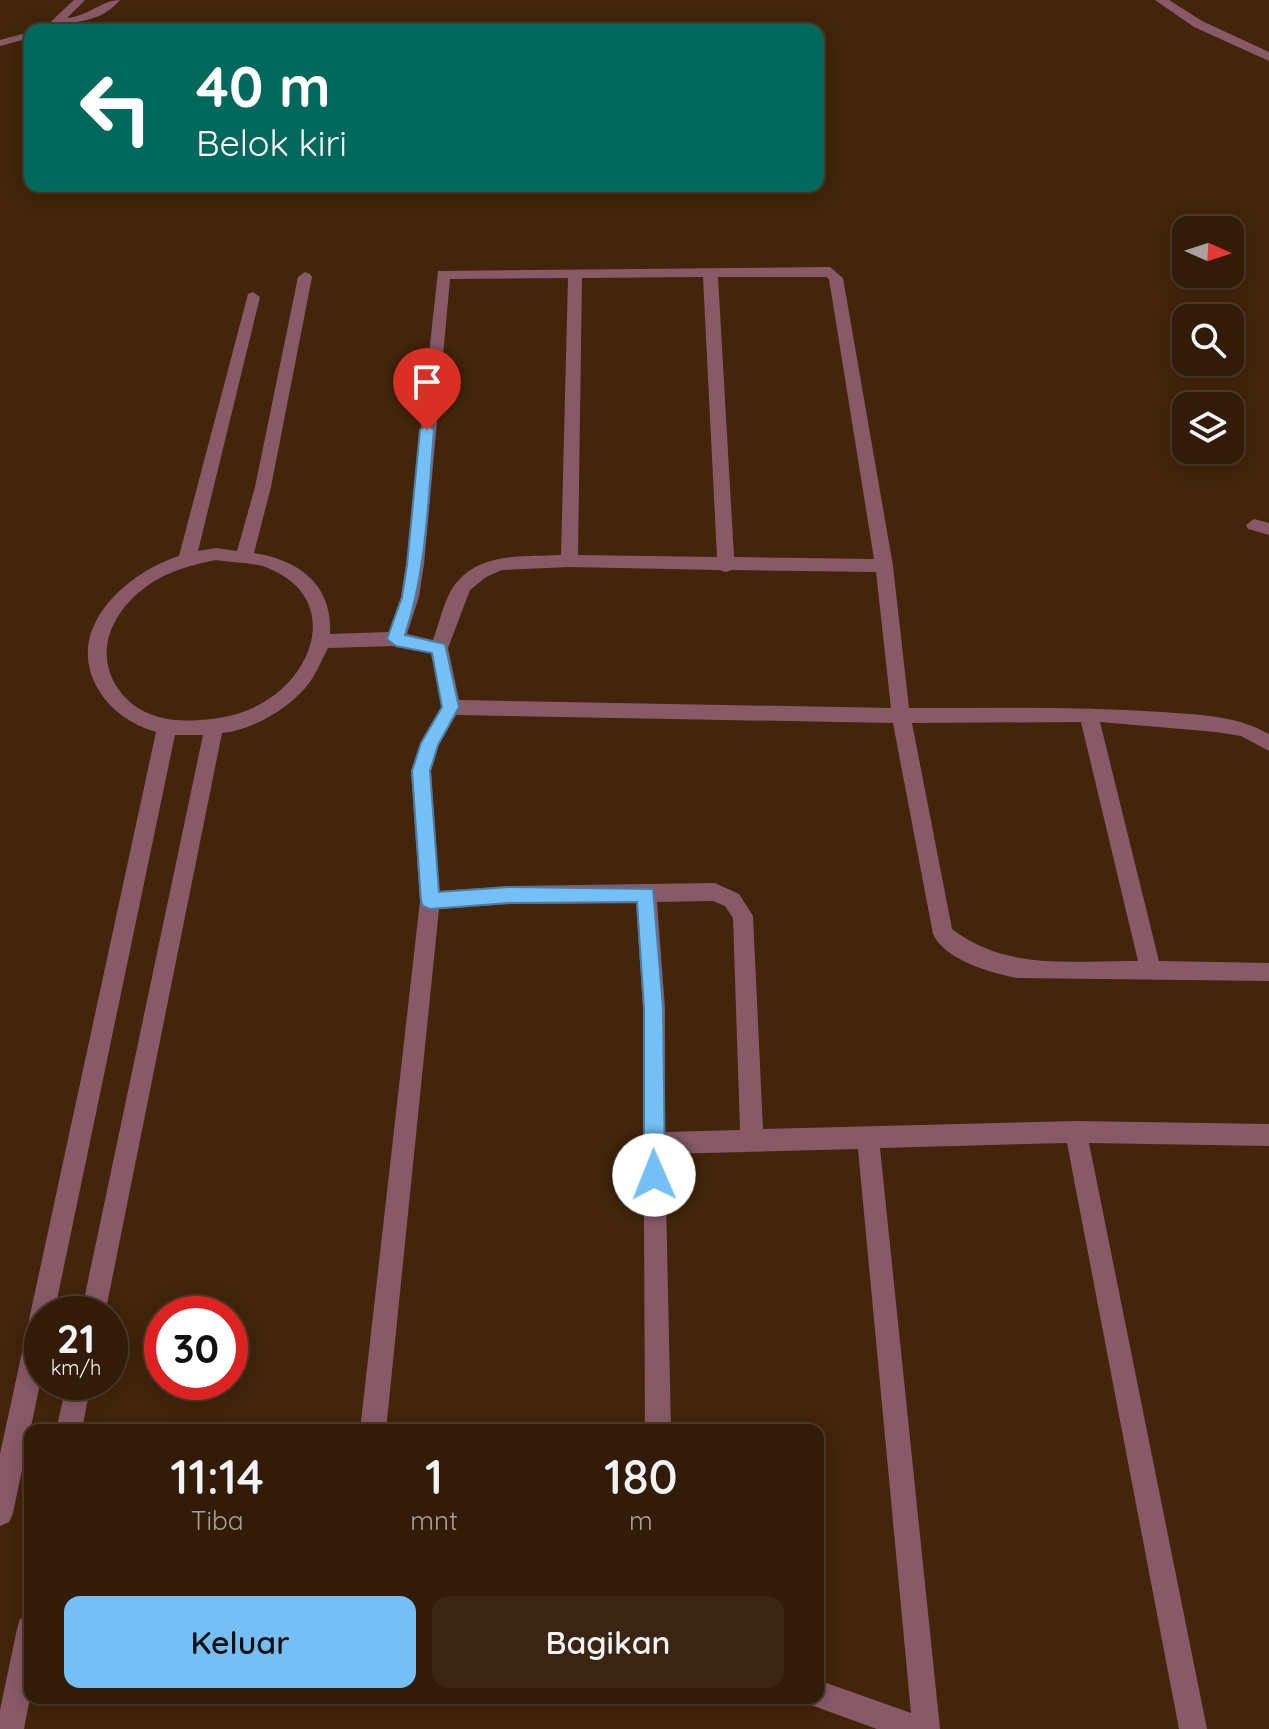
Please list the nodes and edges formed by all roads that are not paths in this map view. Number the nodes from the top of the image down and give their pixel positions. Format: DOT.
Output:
graph roads {
  1 [pos="80,0"];
  2 [pos="115,0"];
  3 [pos="1161,0"];
  4 [pos="60,22"];
  5 [pos="57,24"];
  6 [pos="24,37"];
  7 [pos="0,43"];
  8 [pos="1269,57"];
  9 [pos="710,273"];
  10 [pos="575,275"];
  11 [pos="305,277"];
  12 [pos="253,297"];
  13 [pos="245,554"];
  14 [pos="187,559"];
  15 [pos="569,561"];
  16 [pos="726,566"];
  17 [pos="884,566"];
  18 [pos="396,639"];
  19 [pos="324,641"];
  20 [pos="439,648"];
  21 [pos="451,707"];
  22 [pos="1089,714"];
  23 [pos="901,716"];
  24 [pos="167,726"];
  25 [pos="214,728"];
  26 [pos="1269,743"];
  27 [pos="646,894"];
  28 [pos="430,901"];
  29 [pos="1151,970"];
  30 [pos="1269,972"];
  31 [pos="1076,1132"];
  32 [pos="1269,1135"];
  33 [pos="868,1136"];
  34 [pos="752,1139"];
  35 [pos="654,1143"];
  36 [pos="46,1296"];
  37 [pos="97,1296"];
  38 [pos="24,1400"];
  39 [pos="75,1400"];
  40 [pos="70,1424"];
  41 [pos="374,1424"];
  42 [pos="658,1424"];
  43 [pos="0,1513"];
  44 [pos="24,1659"];
  45 [pos="824,1696"];
  46 [pos="10,1729"];
  47 [pos="916,1729"];
  48 [pos="926,1729"];
  49 [pos="1193,1729"];
  1 -- 4 [label="lane"];
  2 -- 4 [label="lane"];
  3 -- 8 [label="street"];
  4 -- 5 [label="lane"];
  6 -- 7 [label="lane"];
  9 -- 10 [label="street"];
  9 -- 16 [label="street"];
  9 -- 17 [label="street"];
  10 -- 15 [label="street"];
  10 -- 18 [label="street"];
  11 -- 13 [label="street"];
  12 -- 14 [label="street"];
  13 -- 14 [label="street"];
  13 -- 19 [label="street"];
  14 -- 24 [label="street"];
  15 -- 16 [label="street"];
  15 -- 20 [label="street"];
  16 -- 17 [label="street"];
  17 -- 23 [label="street"];
  18 -- 19 [label="street"];
  18 -- 20 [label="street"];
  19 -- 25 [label="street"];
  20 -- 21 [label="street"];
  21 -- 23 [label="street"];
  21 -- 28 [label="street"];
  22 -- 23 [label="street"];
  22 -- 26 [label="street"];
  22 -- 29 [label="street"];
  23 -- 29 [label="street"];
  24 -- 25 [label="street"];
  24 -- 36 [label="street"];
  25 -- 37 [label="street"];
  27 -- 28 [label="street"];
  27 -- 34 [label="street"];
  27 -- 35 [label="street"];
  28 -- 41 [label="street"];
  29 -- 30 [label="street"];
  31 -- 32 [label="street"];
  31 -- 33 [label="street"];
  31 -- 49 [label="street"];
  33 -- 34 [label="street"];
  33 -- 48 [label="street"];
  34 -- 35 [label="street"];
  35 -- 42 [label="street"];
  38 -- 43 [label="street"];
  39 -- 40 [label="street"];
  44 -- 46 [label="street"];
  45 -- 47 [label="street"];
}
